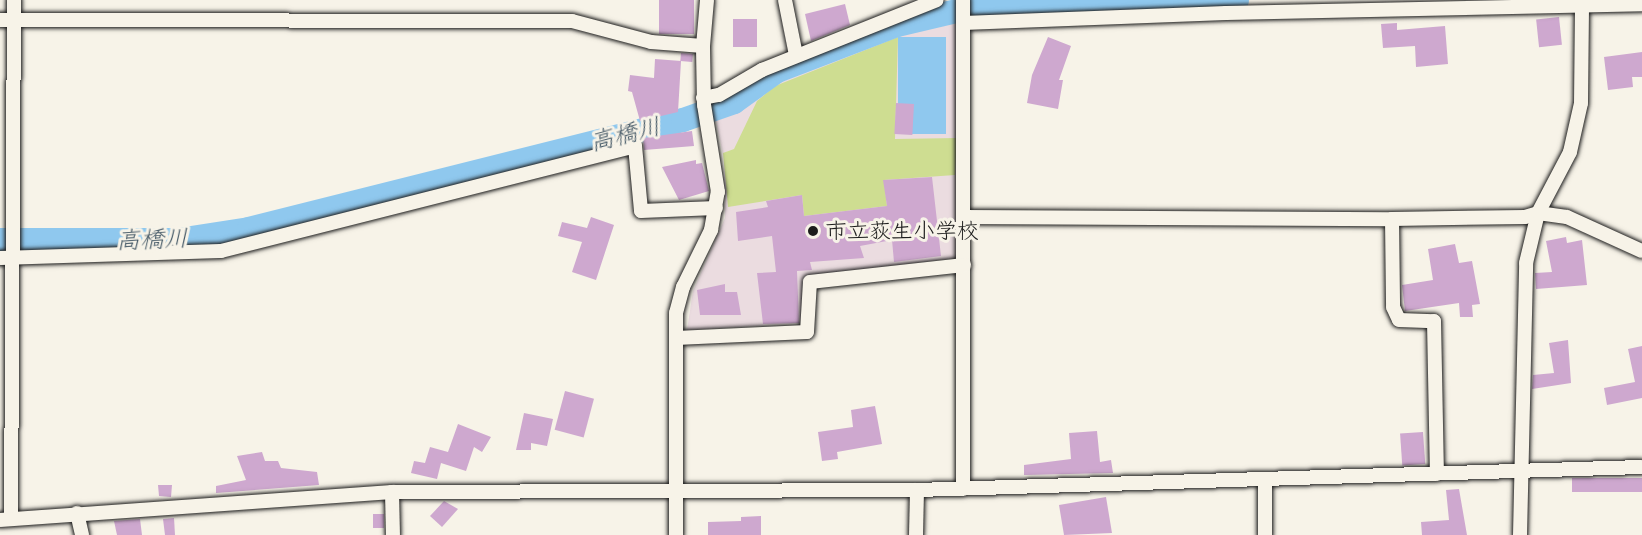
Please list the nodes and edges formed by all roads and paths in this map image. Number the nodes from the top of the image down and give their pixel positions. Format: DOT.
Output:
graph roads {
  1 [pos="14,0"];
  2 [pos="707,0"];
  3 [pos="785,0"];
  4 [pos="937,0"];
  5 [pos="963,0"];
  6 [pos="1582,3"];
  7 [pos="1642,4"];
  8 [pos="7,21"];
  9 [pos="963,23"];
  10 [pos="703,45"];
  11 [pos="796,55"];
  12 [pos="703,98"];
  13 [pos="716,208"];
  14 [pos="1538,213"];
  15 [pos="964,217"];
  16 [pos="1392,219"];
  17 [pos="1642,251"];
  18 [pos="6,258"];
  19 [pos="964,265"];
  20 [pos="676,338"];
  21 [pos="1642,467"];
  22 [pos="1520,471"];
  23 [pos="1437,474"];
  24 [pos="1265,479"];
  25 [pos="963,489"];
  26 [pos="677,490"];
  27 [pos="917,490"];
  28 [pos="392,492"];
  29 [pos="77,513"];
  30 [pos="5,519"];
  31 [pos="82,535"];
  32 [pos="393,535"];
  33 [pos="676,535"];
  34 [pos="916,535"];
  35 [pos="1265,535"];
  36 [pos="1520,535"];
  1 -- 8 [label="street"];
  2 -- 10 [label="street"];
  3 -- 11 [label="street"];
  4 -- 11 [label="street"];
  5 -- 9 [label="street"];
  6 -- 7 [label="street"];
  6 -- 9 [label="street"];
  6 -- 14 [label="street"];
  8 -- 10 [label="street"];
  8 -- 18 [label="street"];
  9 -- 15 [label="street"];
  10 -- 12 [label="street"];
  11 -- 12 [label="street"];
  12 -- 13 [label="street"];
  13 -- 18 [label="street"];
  13 -- 20 [label="street"];
  14 -- 16 [label="street"];
  14 -- 17 [label="street"];
  14 -- 22 [label="street"];
  15 -- 16 [label="street"];
  15 -- 19 [label="street"];
  16 -- 23 [label="street"];
  18 -- 30 [label="street"];
  19 -- 20 [label="street"];
  19 -- 25 [label="street"];
  20 -- 26 [label="street"];
  21 -- 22 [label="street"];
  22 -- 23 [label="street"];
  22 -- 36 [label="street"];
  23 -- 24 [label="street"];
  24 -- 25 [label="street"];
  24 -- 35 [label="street"];
  25 -- 27 [label="street"];
  26 -- 27 [label="street"];
  26 -- 28 [label="street"];
  26 -- 33 [label="street"];
  27 -- 34 [label="street"];
  28 -- 29 [label="street"];
  28 -- 32 [label="street"];
  29 -- 30 [label="street"];
  29 -- 31 [label="street"];
}
